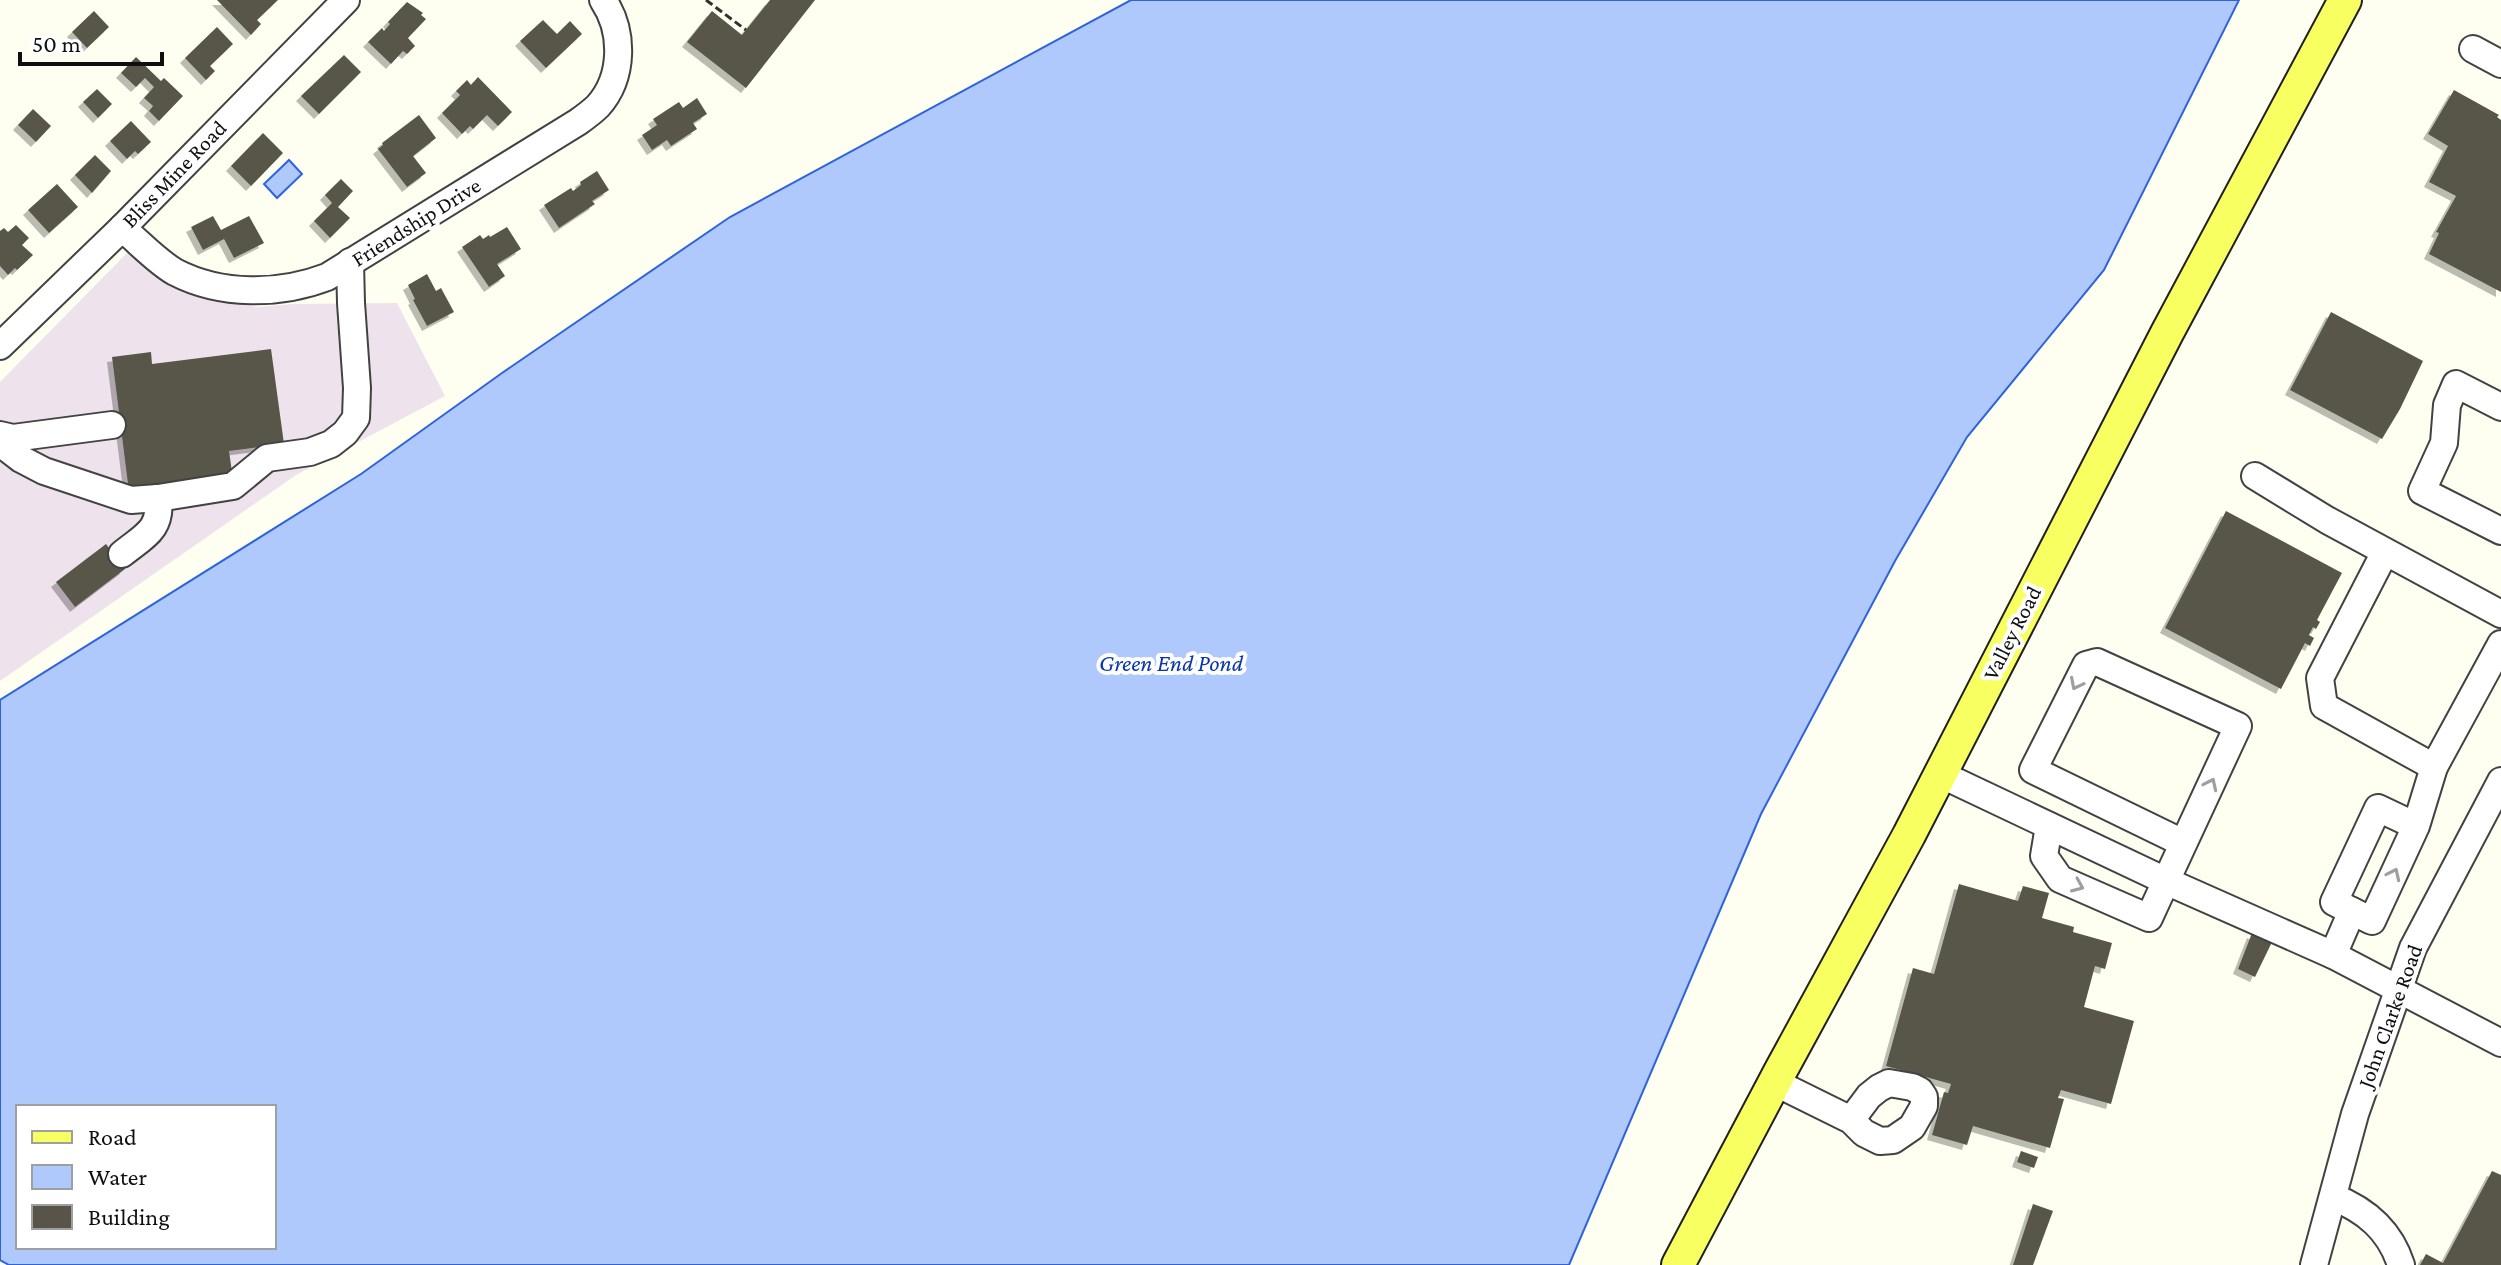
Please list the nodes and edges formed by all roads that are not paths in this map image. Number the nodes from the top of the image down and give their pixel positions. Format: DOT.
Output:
graph roads {
  1 [pos="603,0"];
  2 [pos="2345,0"];
  3 [pos="332,5"];
  4 [pos="2473,49"];
  5 [pos="2501,64"];
  6 [pos="122,228"];
  7 [pos="350,262"];
  8 [pos="0,346"];
  9 [pos="2501,407"];
  10 [pos="112,425"];
  11 [pos="0,435"];
  12 [pos="0,443"];
  13 [pos="2255,476"];
  14 [pos="158,498"];
  15 [pos="2501,531"];
  16 [pos="2385,552"];
  17 [pos="122,554"];
  18 [pos="2501,614"];
  19 [pos="2501,644"];
  20 [pos="2434,767"];
  21 [pos="1940,774"];
  22 [pos="2501,781"];
  23 [pos="2084,795"];
  24 [pos="2416,826"];
  25 [pos="2057,830"];
  26 [pos="2183,843"];
  27 [pos="2166,881"];
  28 [pos="2352,911"];
  29 [pos="2333,955"];
  30 [pos="2400,990"];
  31 [pos="2501,1043"];
  32 [pos="1774,1082"];
  33 [pos="1851,1120"];
  34 [pos="2333,1197"];
  35 [pos="1678,1265"];
  36 [pos="2314,1265"];
  37 [pos="2401,1265"];
  1 -- 7 [label="street, Friendship Drive"];
  2 -- 21 [label="main road, Valley Road"];
  3 -- 6 [label="street, Bliss Mine Road"];
  4 -- 5 [label="street"];
  6 -- 7 [label="street, Friendship Drive"];
  6 -- 8 [label="street, Bliss Mine Road"];
  7 -- 14 [label="street"];
  9 -- 15 [label="street"];
  10 -- 11 [label="street"];
  12 -- 14 [label="street"];
  13 -- 16 [label="street"];
  14 -- 17 [label="street"];
  16 -- 18 [label="street"];
  16 -- 20 [label="street"];
  19 -- 20 [label="street"];
  20 -- 24 [label="street"];
  21 -- 25 [label="street"];
  21 -- 32 [label="main road, Valley Road"];
  22 -- 30 [label="street, John Clarke Road"];
  23 -- 25 [label="street"];
  23 -- 26 [label="street"];
  26 -- 23 [label="street, one-way"];
  28 -- 24 [label="street, one-way"];
  24 -- 28 [label="street"];
  25 -- 27 [label="street"];
  25 -- 27 [label="street, one-way"];
  26 -- 27 [label="street"];
  27 -- 29 [label="street"];
  28 -- 29 [label="street"];
  29 -- 30 [label="street"];
  30 -- 31 [label="street"];
  30 -- 34 [label="street, John Clarke Road"];
  32 -- 33 [label="street"];
  32 -- 35 [label="main road, Valley Road"];
  34 -- 36 [label="street, John Clarke Road"];
  34 -- 37 [label="street"];
}
